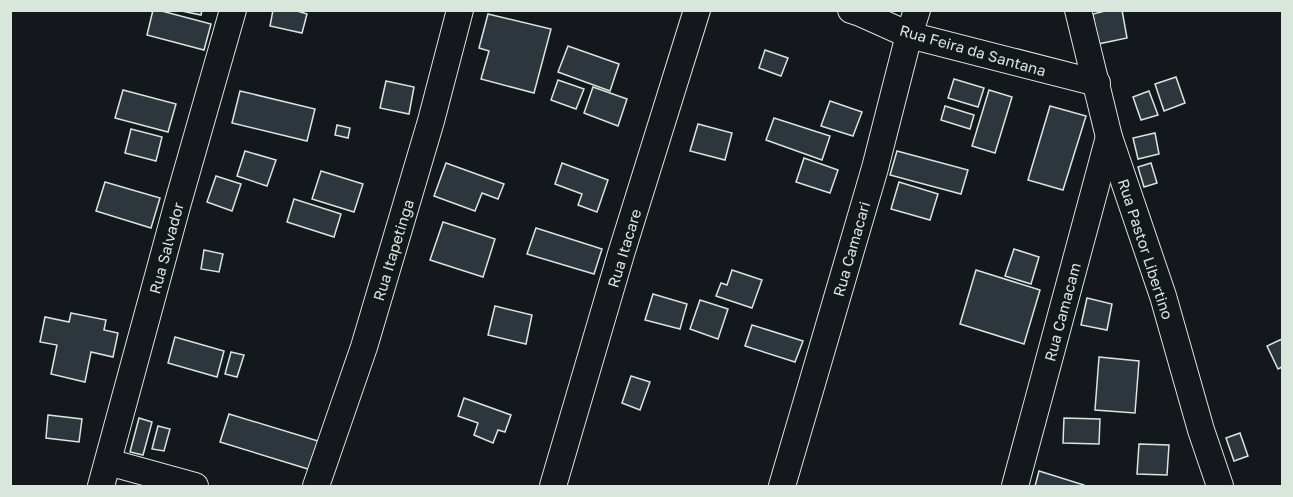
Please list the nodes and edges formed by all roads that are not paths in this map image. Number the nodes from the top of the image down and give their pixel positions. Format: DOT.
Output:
graph roads {
  1 [pos="233,10"];
  2 [pos="460,10"];
  3 [pos="697,10"];
  4 [pos="851,10"];
  5 [pos="1078,10"];
  6 [pos="913,22"];
  7 [pos="1097,83"];
  8 [pos="1109,137"];
  9 [pos="105,474"];
  10 [pos="195,486"];
  11 [pos="316,486"];
  12 [pos="553,486"];
  13 [pos="782,486"];
  14 [pos="1015,486"];
  15 [pos="1220,486"];
  1 -- 9 [label="street, Rua Salvador"];
  2 -- 11 [label="street, Rua Itapetinga"];
  3 -- 12 [label="street, Rua Itacare"];
  4 -- 6 [label="street, Rua Feira da Santana"];
  5 -- 7 [label="street, Rua Pastor Libertino"];
  6 -- 7 [label="street, Rua Feira da Santana"];
  6 -- 13 [label="street, Rua Camacari"];
  7 -- 8 [label="street, Rua Pastor Libertino"];
  8 -- 14 [label="street, Rua Camacam"];
  8 -- 15 [label="street, Rua Pastor Libertino"];
  9 -- 10 [label="street"];
}
